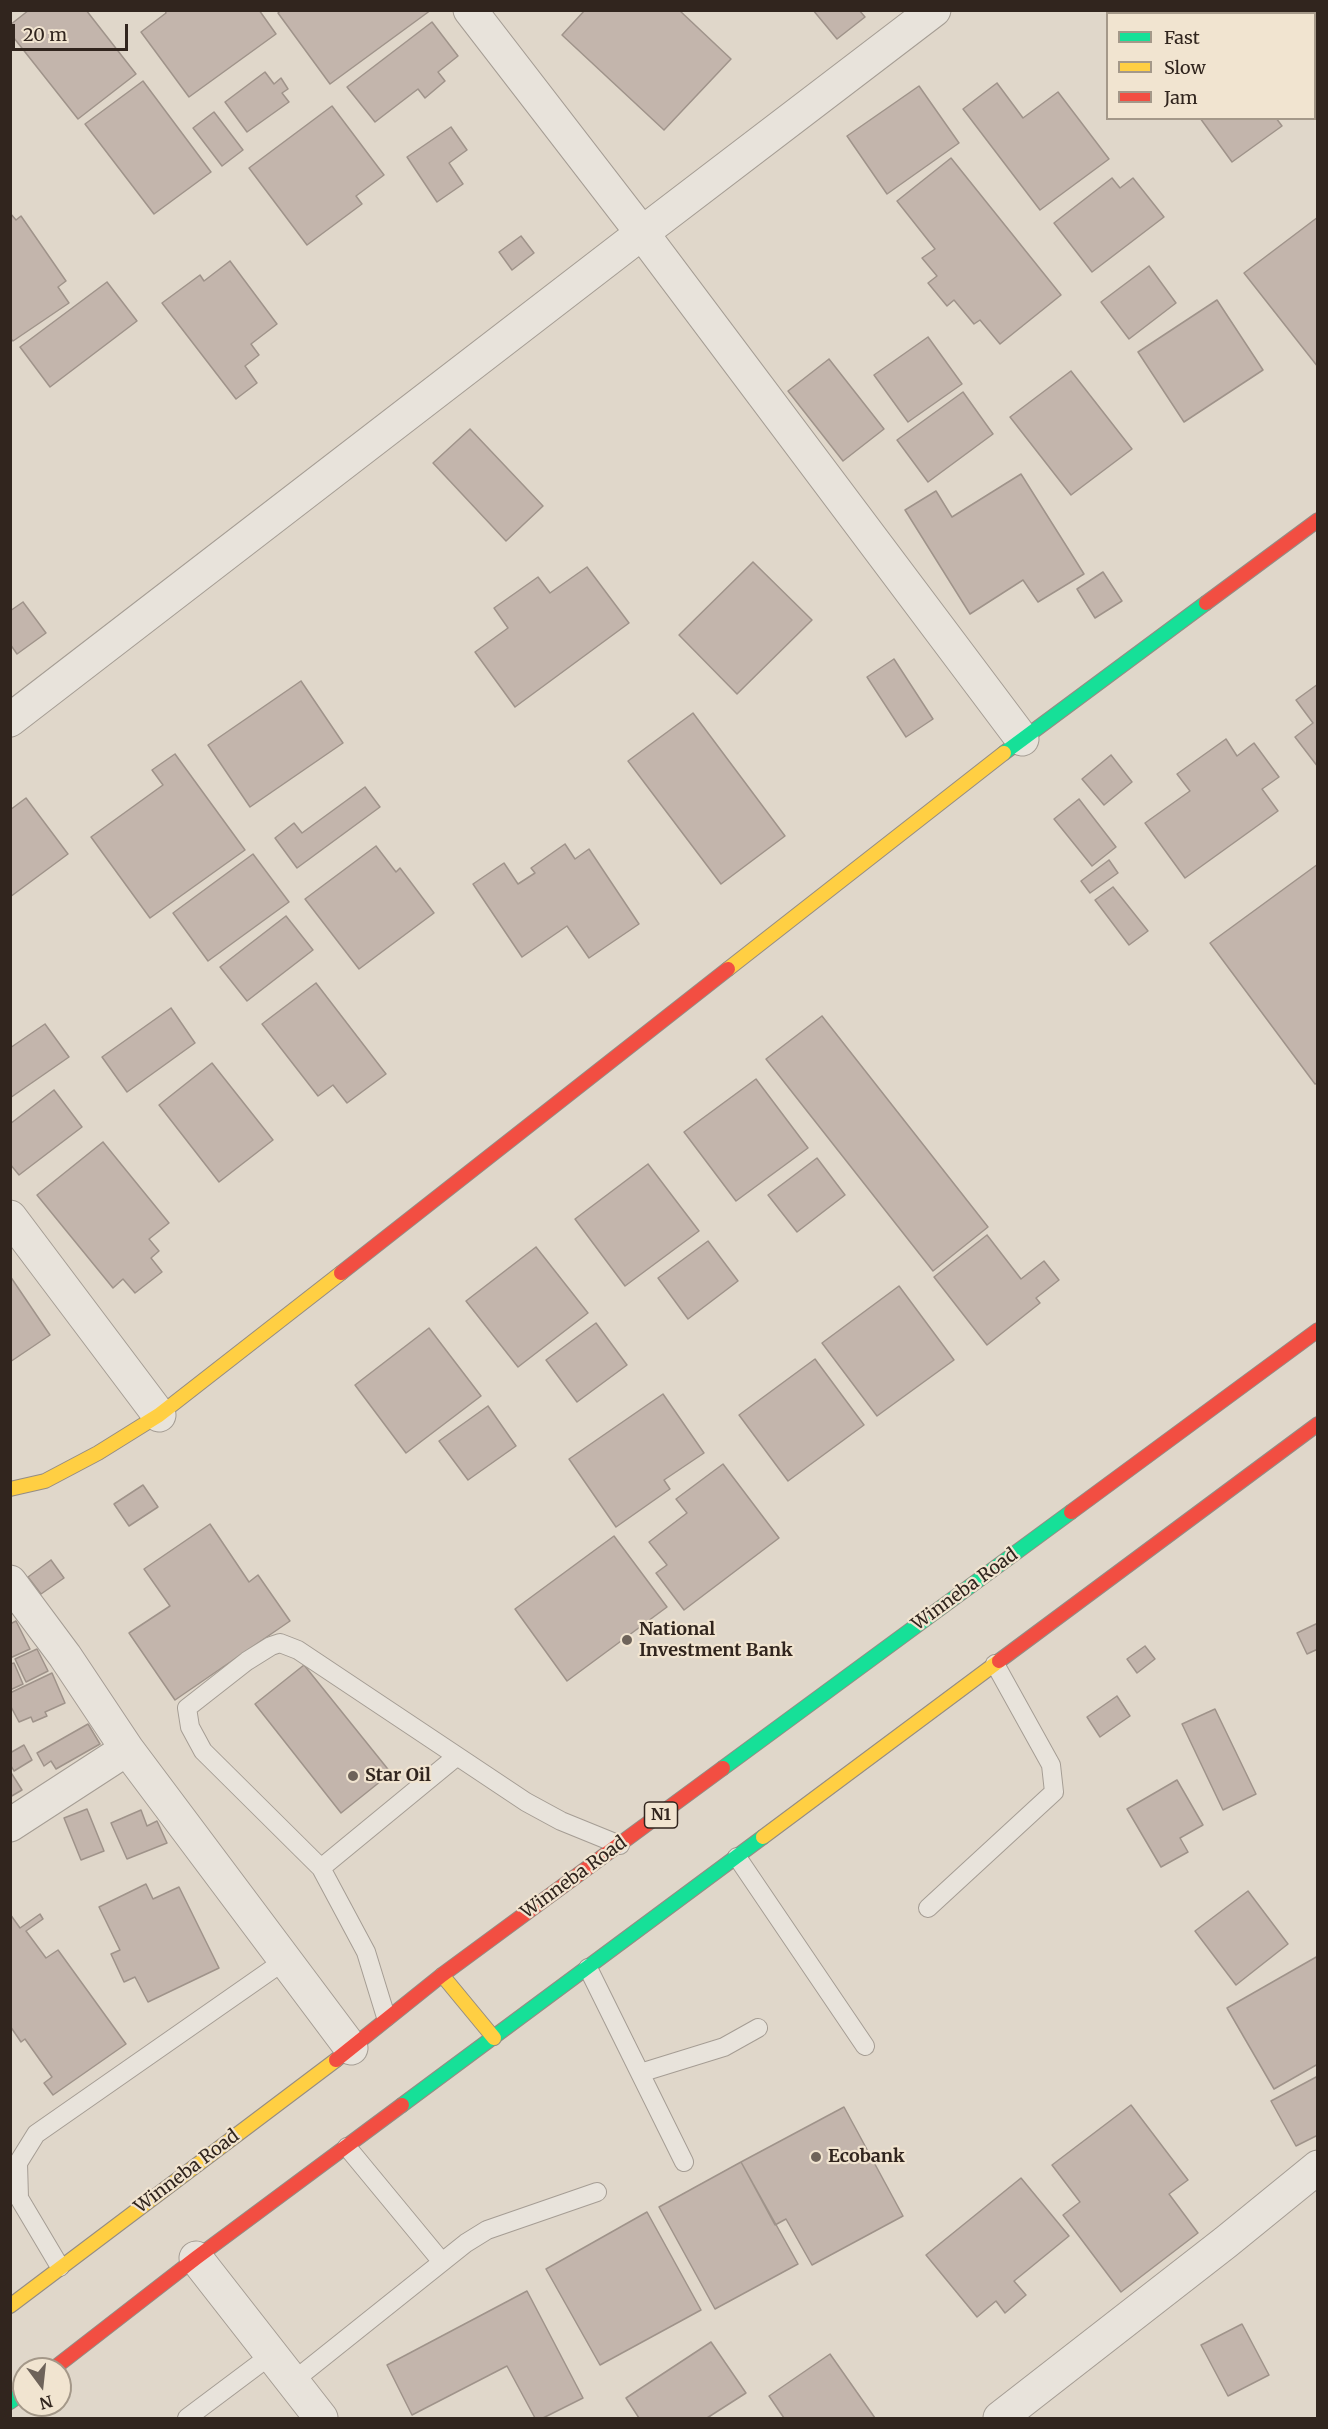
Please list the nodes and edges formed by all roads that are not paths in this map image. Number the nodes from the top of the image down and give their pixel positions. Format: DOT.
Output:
graph roads {
  1 [pos="470,10"];
  2 [pos="934,10"];
  3 [pos="642,232"];
  4 [pos="1317,520"];
  5 [pos="10,720"];
  6 [pos="1022,739"];
  7 [pos="10,1216"];
  8 [pos="1317,1330"];
  9 [pos="159,1415"];
  10 [pos="1317,1424"];
  11 [pos="10,1489"];
  12 [pos="10,1582"];
  13 [pos="995,1664"];
  14 [pos="127,1749"];
  15 [pos="456,1757"];
  16 [pos="10,1825"];
  17 [pos="620,1845"];
  18 [pos="736,1857"];
  19 [pos="321,1868"];
  20 [pos="928,1908"];
  21 [pos="284,1961"];
  22 [pos="588,1968"];
  23 [pos="442,1974"];
  24 [pos="386,2017"];
  25 [pos="758,2028"];
  26 [pos="494,2038"];
  27 [pos="865,2046"];
  28 [pos="351,2048"];
  29 [pos="640,2073"];
  30 [pos="347,2147"];
  31 [pos="684,2162"];
  32 [pos="14,2164"];
  33 [pos="1317,2167"];
  34 [pos="597,2192"];
  35 [pos="196,2258"];
  36 [pos="442,2262"];
  37 [pos="60,2267"];
  38 [pos="10,2306"];
  39 [pos="271,2355"];
  40 [pos="68,2357"];
  41 [pos="292,2382"];
  42 [pos="187,2418"];
  43 [pos="321,2418"];
  44 [pos="1000,2418"];
  1 -- 3 [label="street"];
  2 -- 3 [label="street"];
  3 -- 5 [label="street"];
  3 -- 6 [label="street"];
  4 -- 6 [label="main road"];
  6 -- 9 [label="main road"];
  7 -- 9 [label="street"];
  8 -- 17 [label="main road, Winneba Road / N1"];
  9 -- 11 [label="main road"];
  10 -- 13 [label="main road"];
  12 -- 14 [label="street"];
  13 -- 18 [label="main road"];
  13 -- 20 [label="lane"];
  14 -- 16 [label="street"];
  14 -- 21 [label="street"];
  15 -- 17 [label="lane"];
  15 -- 19 [label="lane"];
  15 -- 19 [label="lane"];
  17 -- 23 [label="main road, Winneba Road / N1"];
  18 -- 22 [label="main road"];
  18 -- 27 [label="lane"];
  19 -- 24 [label="lane"];
  21 -- 28 [label="street"];
  21 -- 32 [label="lane"];
  22 -- 26 [label="main road"];
  22 -- 29 [label="lane"];
  23 -- 24 [label="main road, Winneba Road / N1"];
  23 -- 26 [label="main road"];
  24 -- 28 [label="main road, Winneba Road / N1"];
  25 -- 29 [label="lane"];
  26 -- 30 [label="main road"];
  28 -- 37 [label="main road, Winneba Road / N1"];
  29 -- 31 [label="lane"];
  30 -- 35 [label="main road"];
  30 -- 36 [label="lane"];
  32 -- 37 [label="lane"];
  33 -- 44 [label="street"];
  34 -- 36 [label="lane"];
  35 -- 39 [label="street"];
  35 -- 40 [label="main road"];
  36 -- 41 [label="lane"];
  37 -- 38 [label="main road, Winneba Road / N1"];
  39 -- 41 [label="street"];
  39 -- 42 [label="lane"];
  41 -- 43 [label="street"];
}
